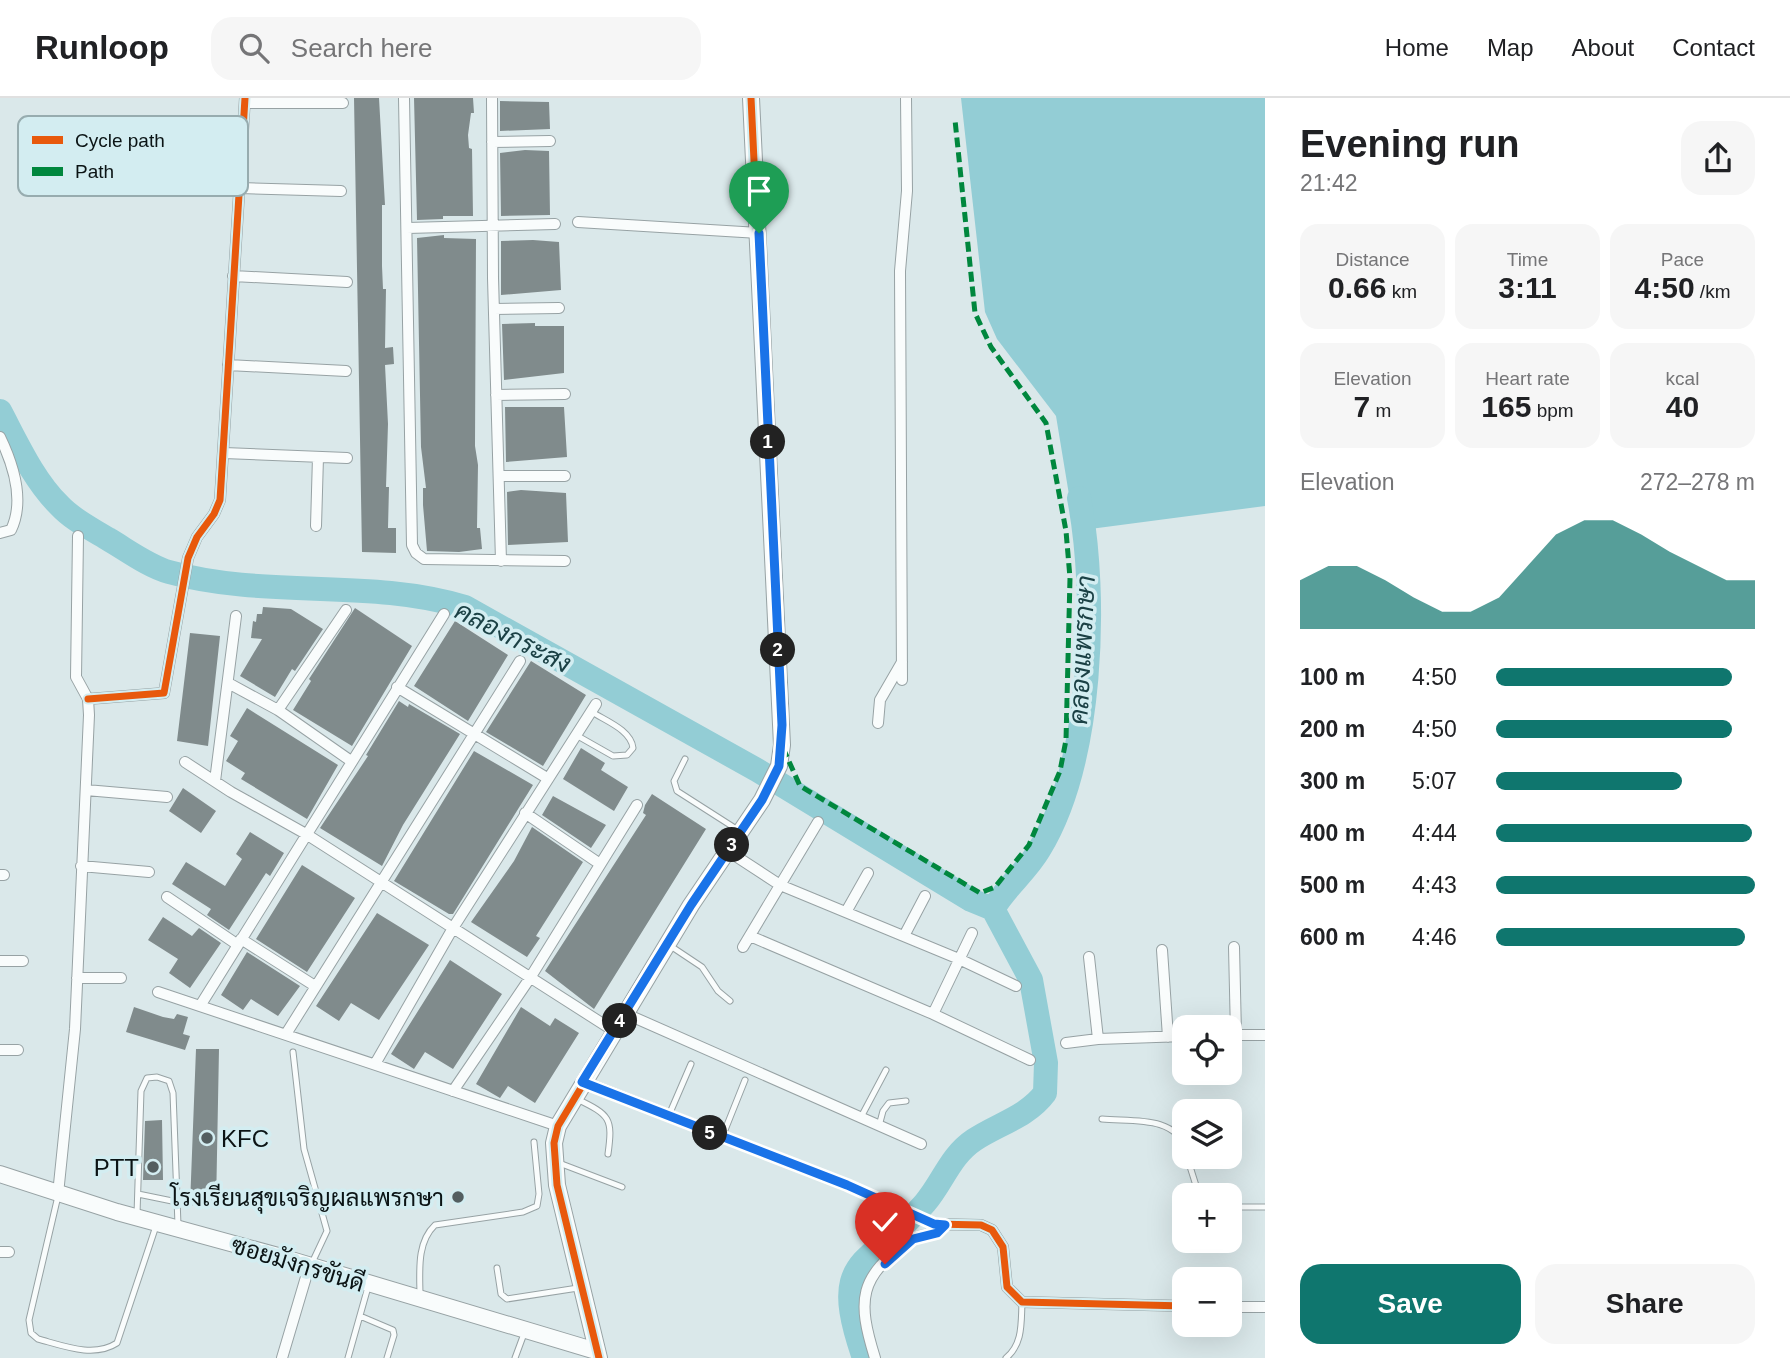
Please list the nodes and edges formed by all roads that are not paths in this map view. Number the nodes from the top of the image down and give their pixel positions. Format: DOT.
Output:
graph roads {
  1 [pos="404,98"];
  2 [pos="492,98"];
  3 [pos="751,98"];
  4 [pos="906,98"];
  5 [pos="245,101"];
  6 [pos="343,103"];
  7 [pos="550,141"];
  8 [pos="492,142"];
  9 [pos="248,188"];
  10 [pos="341,191"];
  11 [pos="239,196"];
  12 [pos="578,222"];
  13 [pos="555,224"];
  14 [pos="493,227"];
  15 [pos="407,228"];
  16 [pos="759,233"];
  17 [pos="233,276"];
  18 [pos="347,282"];
  19 [pos="559,308"];
  20 [pos="494,309"];
  21 [pos="228,365"];
  22 [pos="346,371"];
  23 [pos="565,394"];
  24 [pos="496,395"];
  25 [pos="0,437"];
  26 [pos="224,453"];
  27 [pos="318,457"];
  28 [pos="347,458"];
  29 [pos="499,476"];
  30 [pos="565,476"];
  31 [pos="316,526"];
  32 [pos="0,533"];
  33 [pos="78,536"];
  34 [pos="501,561"];
  35 [pos="565,561"];
  36 [pos="346,610"];
  37 [pos="444,614"];
  38 [pos="236,616"];
  39 [pos="520,660"];
  40 [pos="902,662"];
  41 [pos="902,680"];
  42 [pos="230,684"];
  43 [pos="397,687"];
  44 [pos="88,699"];
  45 [pos="593,708"];
  46 [pos="278,710"];
  47 [pos="878,723"];
  48 [pos="474,734"];
  49 [pos="576,735"];
  50 [pos="685,759"];
  51 [pos="351,761"];
  52 [pos="185,762"];
  53 [pos="547,778"];
  54 [pos="215,781"];
  55 [pos="86,790"];
  56 [pos="167,797"];
  57 [pos="637,805"];
  58 [pos="526,813"];
  59 [pos="818,822"];
  60 [pos="741,832"];
  61 [pos="306,834"];
  62 [pos="728,851"];
  63 [pos="600,864"];
  64 [pos="81,866"];
  65 [pos="149,872"];
  66 [pos="868,873"];
  67 [pos="380,881"];
  68 [pos="780,885"];
  69 [pos="925,896"];
  70 [pos="167,897"];
  71 [pos="846,912"];
  72 [pos="453,928"];
  73 [pos="972,933"];
  74 [pos="750,936"];
  75 [pos="904,936"];
  76 [pos="239,942"];
  77 [pos="667,944"];
  78 [pos="743,947"];
  79 [pos="1234,947"];
  80 [pos="1162,950"];
  81 [pos="1089,957"];
  82 [pos="959,958"];
  83 [pos="0,961"];
  84 [pos="23,961"];
  85 [pos="77,978"];
  86 [pos="121,978"];
  87 [pos="530,978"];
  88 [pos="315,986"];
  89 [pos="1016,986"];
  90 [pos="158,992"];
  91 [pos="730,1001"];
  92 [pos="200,1006"];
  93 [pos="624,1013"];
  94 [pos="933,1014"];
  95 [pos="1233,1015"];
  96 [pos="614,1031"];
  97 [pos="286,1034"];
  98 [pos="1242,1035"];
  99 [pos="1265,1035"];
  100 [pos="1168,1037"];
  101 [pos="1172,1037"];
  102 [pos="1098,1039"];
  103 [pos="1066,1043"];
  104 [pos="0,1050"];
  105 [pos="18,1050"];
  106 [pos="293,1052"];
  107 [pos="1030,1060"];
  108 [pos="375,1064"];
  109 [pos="691,1065"];
  110 [pos="886,1070"];
  111 [pos="745,1080"];
  112 [pos="582,1082"];
  113 [pos="453,1091"];
  114 [pos="573,1097"];
  115 [pos="906,1101"];
  116 [pos="669,1115"];
  117 [pos="860,1119"];
  118 [pos="1102,1119"];
  119 [pos="558,1126"];
  120 [pos="878,1126"];
  121 [pos="1172,1131"];
  122 [pos="722,1138"];
  123 [pos="534,1142"];
  124 [pos="921,1144"];
  125 [pos="608,1154"];
  126 [pos="554,1161"];
  127 [pos="0,1174"];
  128 [pos="622,1187"];
  129 [pos="58,1194"];
  130 [pos="138,1194"];
  131 [pos="177,1202"];
  132 [pos="1242,1207"];
  133 [pos="1265,1207"];
  134 [pos="137,1218"];
  135 [pos="157,1223"];
  136 [pos="939,1224"];
  137 [pos="178,1229"];
  138 [pos="309,1267"];
  139 [pos="497,1268"];
  140 [pos="369,1285"];
  141 [pos="581,1288"];
  142 [pos="420,1300"];
  143 [pos="1022,1302"];
  144 [pos="1172,1306"];
  145 [pos="1242,1307"];
  146 [pos="1265,1307"];
  147 [pos="360,1316"];
  148 [pos="525,1331"];
  149 [pos="598,1355"];
  150 [pos="282,1358"];
  151 [pos="348,1358"];
  152 [pos="387,1358"];
  153 [pos="515,1358"];
  154 [pos="875,1358"];
  155 [pos="1006,1358"];
  1 -- 15 [label="street"];
  2 -- 8 [label="street"];
  3 -- 16 [label="street"];
  4 -- 40 [label="street"];
  5 -- 6 [label="street"];
  7 -- 8 [label="street"];
  8 -- 14 [label="street"];
  9 -- 10 [label="street"];
  11 -- 17 [label="street"];
  12 -- 16 [label="street"];
  13 -- 14 [label="street"];
  14 -- 15 [label="street"];
  14 -- 20 [label="street"];
  15 -- 34 [label="street"];
  16 -- 60 [label="street"];
  17 -- 18 [label="street"];
  17 -- 21 [label="street"];
  19 -- 20 [label="street"];
  20 -- 24 [label="street"];
  21 -- 22 [label="street"];
  21 -- 26 [label="street"];
  23 -- 24 [label="street"];
  24 -- 29 [label="street"];
  25 -- 32 [label="street"];
  26 -- 27 [label="street"];
  26 -- 44 [label="street"];
  27 -- 28 [label="street"];
  27 -- 31 [label="street"];
  29 -- 30 [label="street"];
  29 -- 34 [label="street"];
  33 -- 44 [label="street"];
  34 -- 35 [label="street"];
  36 -- 46 [label="street"];
  37 -- 43 [label="street"];
  38 -- 42 [label="street"];
  39 -- 48 [label="street"];
  40 -- 41 [label="street"];
  40 -- 47 [label="street"];
  42 -- 46 [label="street"];
  42 -- 54 [label="street"];
  43 -- 48 [label="street"];
  43 -- 51 [label="street"];
  44 -- 55 [label="street"];
  45 -- 49 [label="street"];
  45 -- 49 [label="lane"];
  46 -- 51 [label="street"];
  48 -- 53 [label="street"];
  48 -- 67 [label="street"];
  49 -- 53 [label="street"];
  50 -- 60 [label="lane"];
  51 -- 61 [label="street"];
  52 -- 54 [label="street"];
  53 -- 58 [label="street"];
  54 -- 61 [label="street"];
  55 -- 56 [label="street"];
  55 -- 64 [label="street"];
  57 -- 63 [label="street"];
  58 -- 63 [label="street"];
  58 -- 72 [label="street"];
  59 -- 68 [label="street"];
  60 -- 62 [label="street"];
  61 -- 67 [label="street"];
  61 -- 76 [label="street"];
  62 -- 68 [label="street"];
  62 -- 77 [label="street"];
  63 -- 87 [label="street"];
  64 -- 65 [label="street"];
  64 -- 85 [label="street"];
  66 -- 71 [label="street"];
  67 -- 72 [label="street"];
  67 -- 88 [label="street"];
  68 -- 71 [label="street"];
  68 -- 74 [label="street"];
  69 -- 75 [label="street"];
  70 -- 76 [label="street"];
  71 -- 75 [label="street"];
  72 -- 87 [label="street"];
  72 -- 108 [label="street"];
  73 -- 82 [label="street"];
  74 -- 78 [label="street"];
  74 -- 94 [label="street"];
  75 -- 82 [label="street"];
  76 -- 88 [label="street"];
  76 -- 92 [label="street"];
  77 -- 91 [label="lane"];
  77 -- 93 [label="street"];
  79 -- 95 [label="street"];
  80 -- 100 [label="street"];
  81 -- 102 [label="street"];
  82 -- 89 [label="street"];
  82 -- 94 [label="street"];
  83 -- 84 [label="street"];
  85 -- 86 [label="street"];
  85 -- 129 [label="street"];
  87 -- 96 [label="street"];
  87 -- 113 [label="street"];
  88 -- 97 [label="street"];
  90 -- 92 [label="street"];
  92 -- 97 [label="street"];
  93 -- 96 [label="street"];
  93 -- 117 [label="street"];
  94 -- 107 [label="street"];
  96 -- 112 [label="street"];
  97 -- 108 [label="street"];
  98 -- 99 [label="street"];
  100 -- 101 [label="street"];
  100 -- 102 [label="street"];
  102 -- 103 [label="street"];
  104 -- 105 [label="street"];
  106 -- 138 [label="lane"];
  108 -- 113 [label="street"];
  109 -- 116 [label="lane"];
  110 -- 117 [label="lane"];
  111 -- 122 [label="lane"];
  112 -- 114 [label="street"];
  112 -- 116 [label="street"];
  113 -- 119 [label="street"];
  114 -- 119 [label="street"];
  114 -- 125 [label="lane"];
  115 -- 120 [label="lane"];
  116 -- 122 [label="street"];
  117 -- 120 [label="street"];
  118 -- 121 [label="lane"];
  119 -- 126 [label="street"];
  120 -- 124 [label="street"];
  122 -- 136 [label="street"];
  123 -- 142 [label="lane"];
  126 -- 128 [label="lane"];
  126 -- 141 [label="street"];
  127 -- 129 [label="street, ซอยมังกรขันดี"];
  129 -- 134 [label="street, ซอยมังกรขันดี"];
  129 -- 135 [label="lane"];
  130 -- 131 [label="lane"];
  130 -- 131 [label="lane"];
  130 -- 134 [label="lane"];
  131 -- 137 [label="lane"];
  132 -- 133 [label="lane"];
  134 -- 135 [label="street, ซอยมังกรขันดี"];
  135 -- 137 [label="street, ซอยมังกรขันดี"];
  136 -- 143 [label="street"];
  136 -- 154 [label="street"];
  137 -- 138 [label="street, ซอยมังกรขันดี"];
  138 -- 140 [label="street, ซอยมังกรขันดี"];
  138 -- 150 [label="street"];
  139 -- 141 [label="lane"];
  140 -- 142 [label="street, ซอยมังกรขันดี"];
  140 -- 147 [label="lane"];
  141 -- 149 [label="street"];
  142 -- 148 [label="street, ซอยมังกรขันดี"];
  143 -- 144 [label="street"];
  143 -- 155 [label="lane"];
  145 -- 146 [label="street"];
  147 -- 151 [label="lane"];
  147 -- 152 [label="lane"];
  148 -- 149 [label="street, ซอยมังกรขันดี"];
  148 -- 153 [label="lane"];
}
